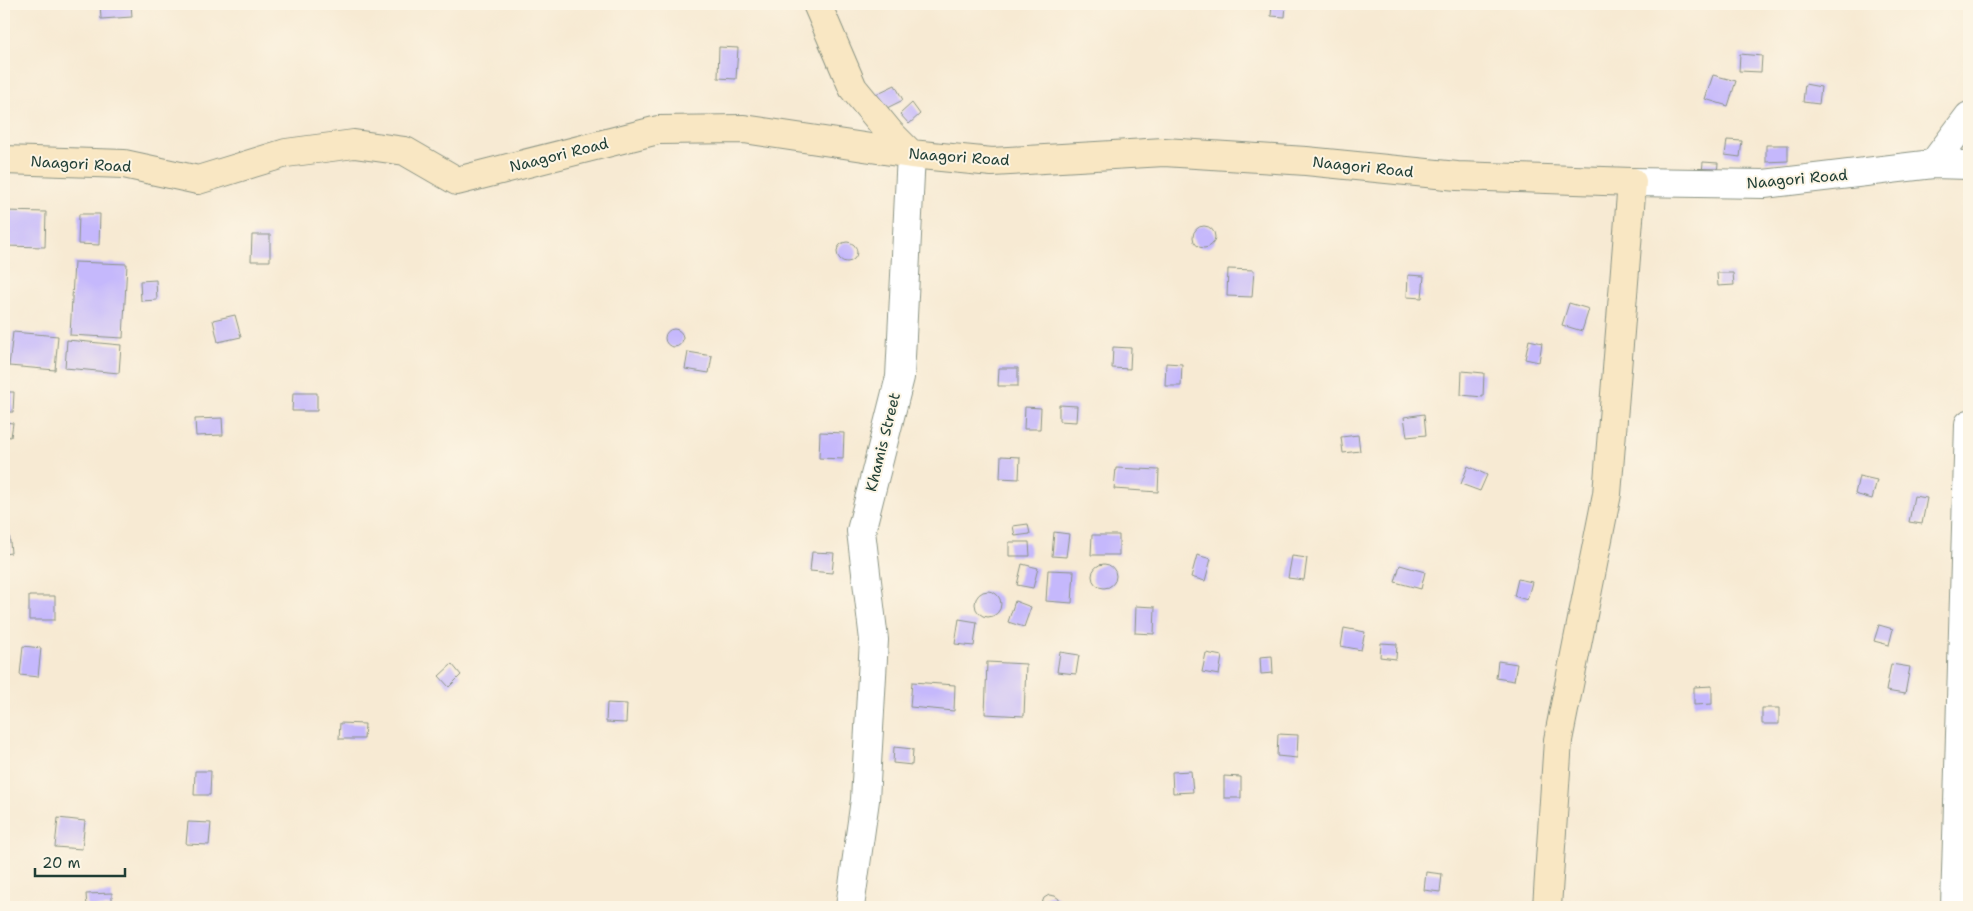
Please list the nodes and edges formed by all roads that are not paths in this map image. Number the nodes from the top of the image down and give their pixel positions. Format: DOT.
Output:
graph roads {
  1 [pos="817,4"];
  2 [pos="1969,116"];
  3 [pos="912,154"];
  4 [pos="4,160"];
  5 [pos="1933,164"];
  6 [pos="1969,165"];
  7 [pos="1632,182"];
  8 [pos="1969,424"];
  9 [pos="850,907"];
  10 [pos="1547,907"];
  11 [pos="1955,907"];
  1 -- 3 [label="street"];
  2 -- 5 [label="street"];
  3 -- 4 [label="street, Naagori Road"];
  3 -- 7 [label="street, Naagori Road"];
  3 -- 9 [label="street, Khamis Street"];
  5 -- 6 [label="street, Naagori Road"];
  5 -- 7 [label="street, Naagori Road"];
  7 -- 10 [label="street"];
  8 -- 11 [label="street"];
}
